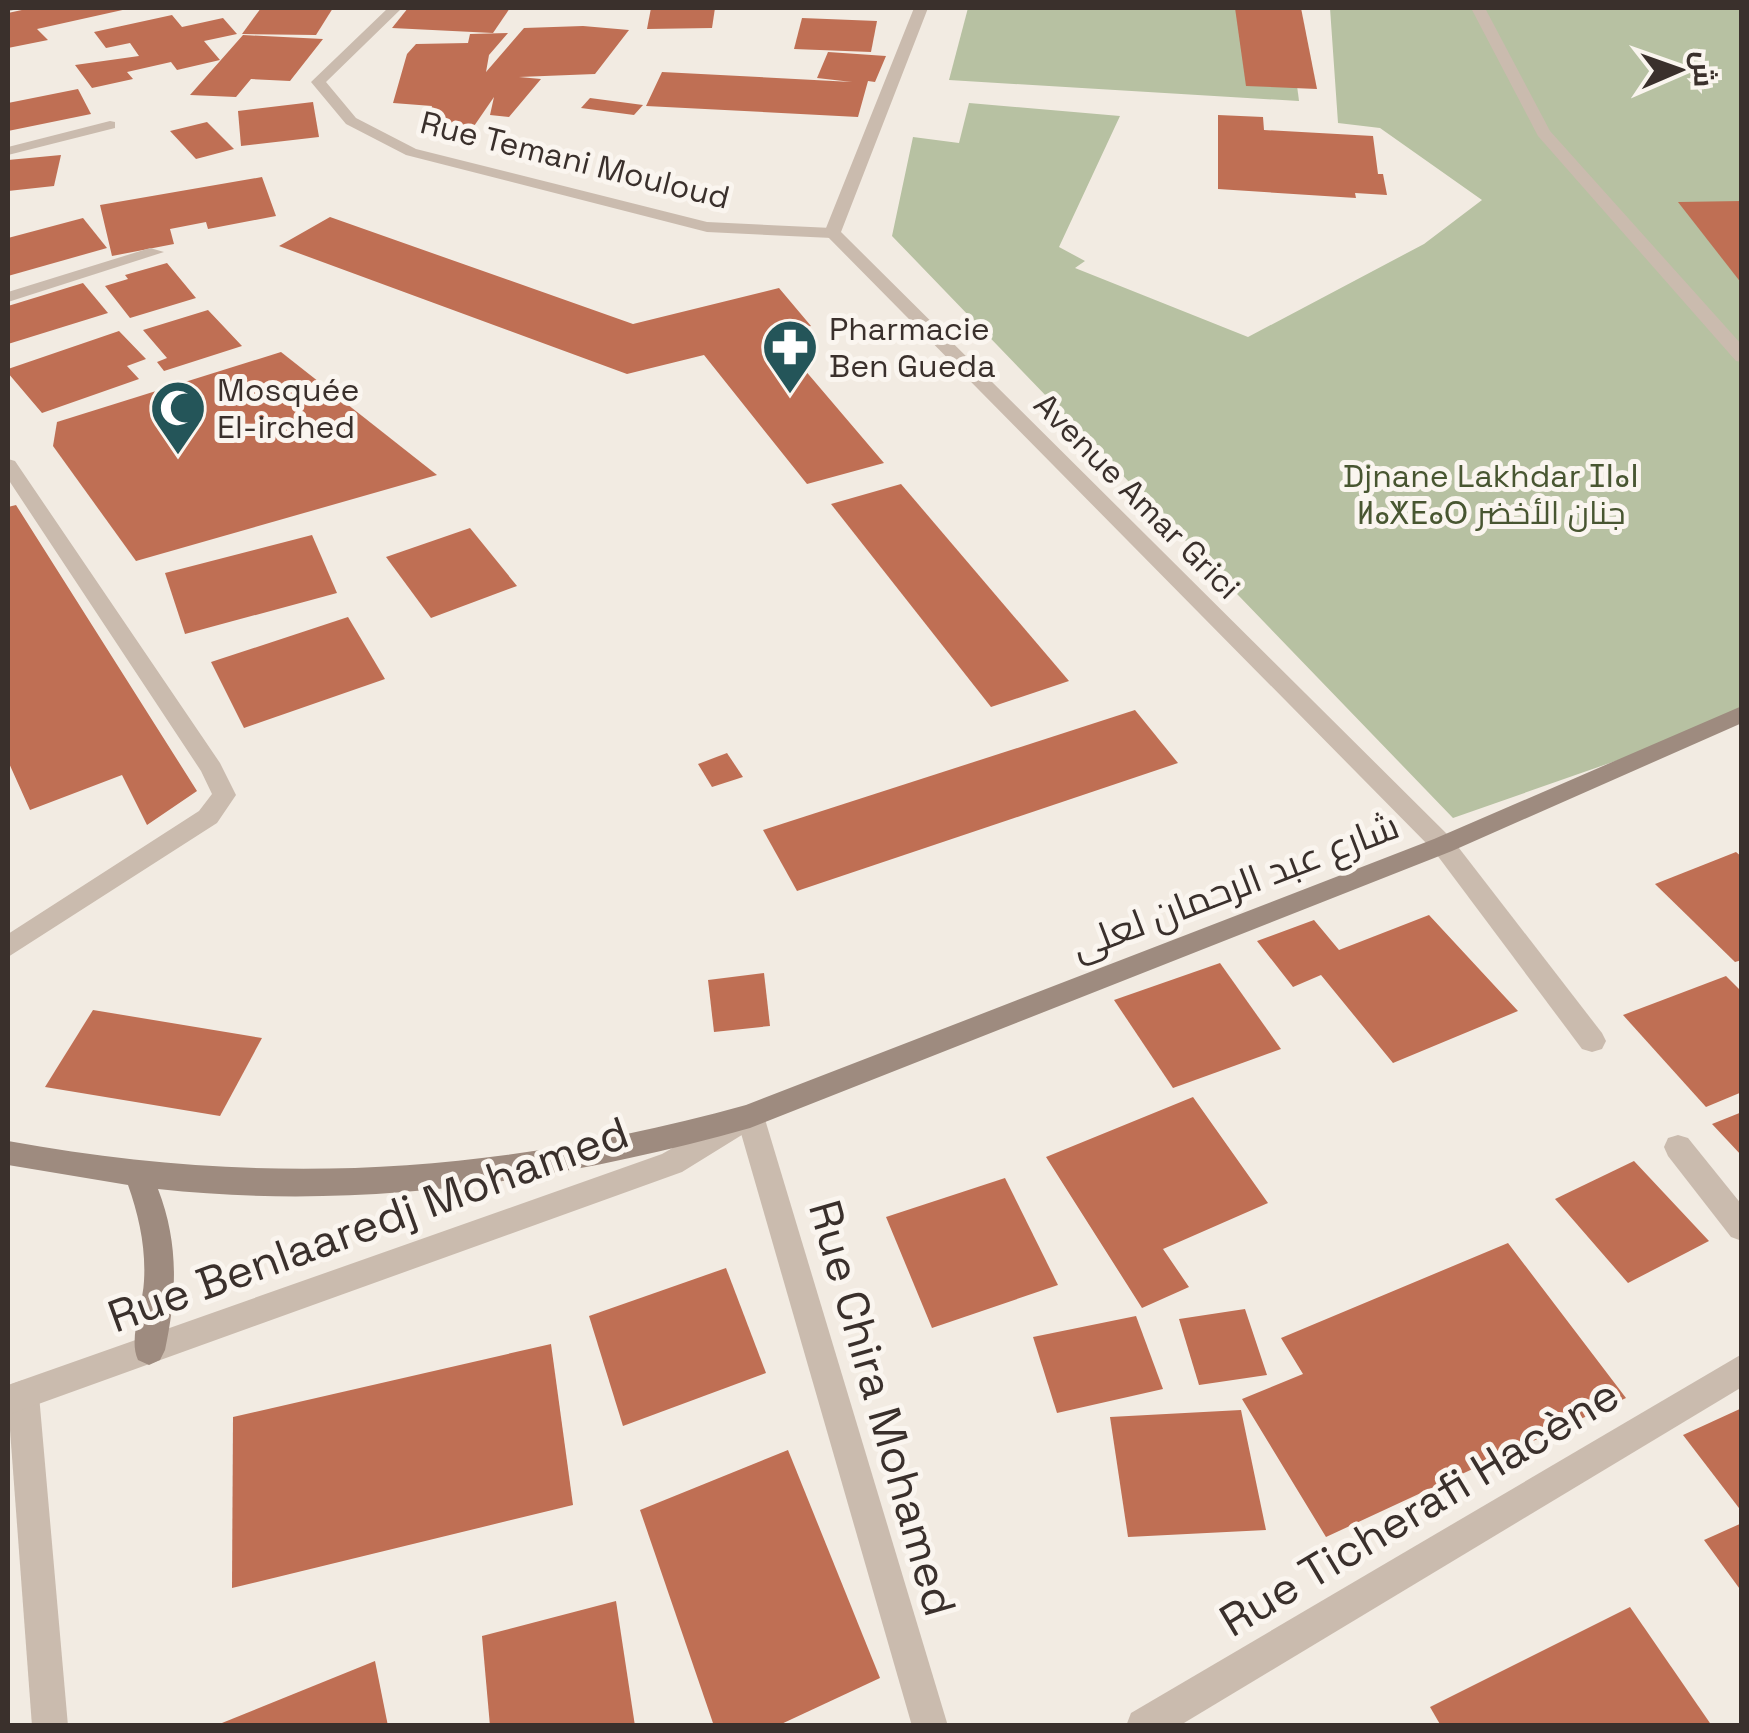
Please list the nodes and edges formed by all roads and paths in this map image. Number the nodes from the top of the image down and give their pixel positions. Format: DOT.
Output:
graph roads {
  1 [pos="395,8"];
  2 [pos="922,8"];
  3 [pos="1478,8"];
  4 [pos="110,124"];
  5 [pos="8,151"];
  6 [pos="832,233"];
  7 [pos="156,252"];
  8 [pos="8,297"];
  9 [pos="1742,358"];
  10 [pos="8,466"];
  11 [pos="1742,714"];
  12 [pos="1443,845"];
  13 [pos="8,947"];
  14 [pos="1592,1041"];
  15 [pos="750,1116"];
  16 [pos="1678,1146"];
  17 [pos="8,1152"];
  18 [pos="139,1176"];
  19 [pos="1742,1228"];
  20 [pos="149,1350"];
  21 [pos="1742,1369"];
  22 [pos="15,1398"];
  23 [pos="50,1726"];
  24 [pos="930,1726"];
  25 [pos="1144,1726"];
  1 -- 6 [label="street, Rue Temani Mouloud"];
  2 -- 6 [label="street"];
  3 -- 9 [label="street"];
  4 -- 5 [label="street"];
  6 -- 12 [label="street, Avenue Amar Grici"];
  7 -- 8 [label="street"];
  10 -- 13 [label="street"];
  11 -- 12 [label="main road, شارع عبد الرحمان لعلى"];
  12 -- 14 [label="street, Avenue Amar Grici"];
  12 -- 15 [label="main road, شارع عبد الرحمان لعلى"];
  15 -- 18 [label="main road, شارع عبد الرحمان لعلى"];
  15 -- 20 [label="street, Rue Benlaaredj Mohamed"];
  15 -- 24 [label="street, Rue Chira Mohamed"];
  16 -- 19 [label="street"];
  17 -- 18 [label="main road, شارع عبد الرحمان لعلى"];
  18 -- 20 [label="main road"];
  20 -- 22 [label="street, Rue Benlaaredj Mohamed"];
  21 -- 25 [label="street, Rue Ticherafi Hacène"];
  22 -- 23 [label="street"];
}
